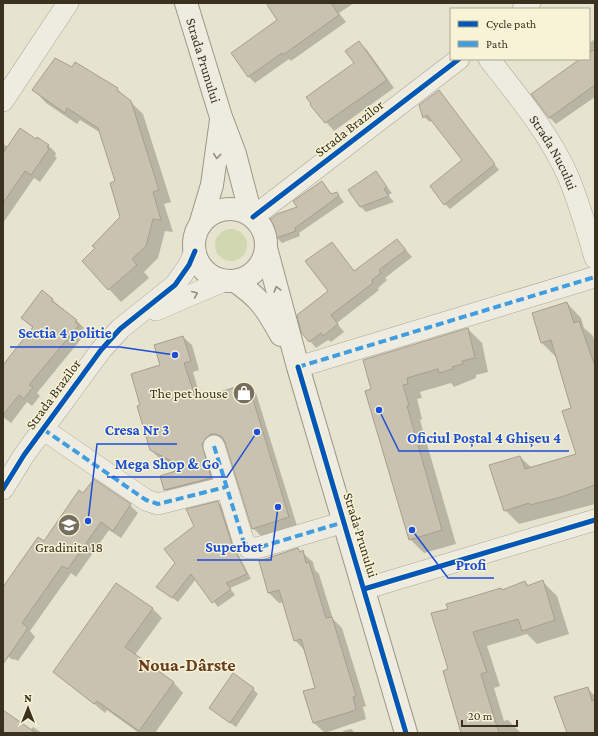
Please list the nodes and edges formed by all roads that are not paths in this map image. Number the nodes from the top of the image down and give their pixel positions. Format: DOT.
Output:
graph roads {
  1 [pos="68,3"];
  2 [pos="186,3"];
  3 [pos="458,60"];
  4 [pos="490,60"];
  5 [pos="3,101"];
  6 [pos="221,117"];
  7 [pos="252,216"];
  8 [pos="200,225"];
  9 [pos="266,248"];
  10 [pos="195,251"];
  11 [pos="595,258"];
  12 [pos="595,277"];
  13 [pos="230,281"];
  14 [pos="133,320"];
  15 [pos="298,367"];
  16 [pos="43,429"];
  17 [pos="214,446"];
  18 [pos="226,487"];
  19 [pos="3,489"];
  20 [pos="595,520"];
  21 [pos="344,522"];
  22 [pos="364,589"];
  23 [pos="406,733"];
  1 -- 5 [label="street"];
  2 -- 6 [label="street, Strada Prunului"];
  3 -- 7 [label="street, Strada Brazilor"];
  4 -- 11 [label="street, Strada Nucului"];
  6 -- 7 [label="street, Strada Prunului"];
  6 -- 8 [label="street, Strada Prunului, one-way"];
  7 -- 8 [label="street"];
  7 -- 9 [label="street"];
  8 -- 10 [label="street"];
  9 -- 13 [label="street"];
  15 -- 9 [label="street, Strada Prunului, one-way"];
  10 -- 13 [label="street"];
  10 -- 14 [label="street, Strada Brazilor"];
  12 -- 15 [label="street"];
  14 -- 13 [label="street, Strada Brazilor, one-way"];
  13 -- 15 [label="street, Strada Prunului"];
  14 -- 16 [label="street, Strada Brazilor"];
  15 -- 21 [label="street, Strada Prunului"];
  16 -- 18 [label="street, Strada Brazilor"];
  16 -- 19 [label="street, Strada Brazilor"];
  17 -- 18 [label="street"];
  18 -- 21 [label="street"];
  20 -- 22 [label="street"];
  21 -- 22 [label="street, Strada Prunului"];
  22 -- 23 [label="street, Strada Prunului"];
}
